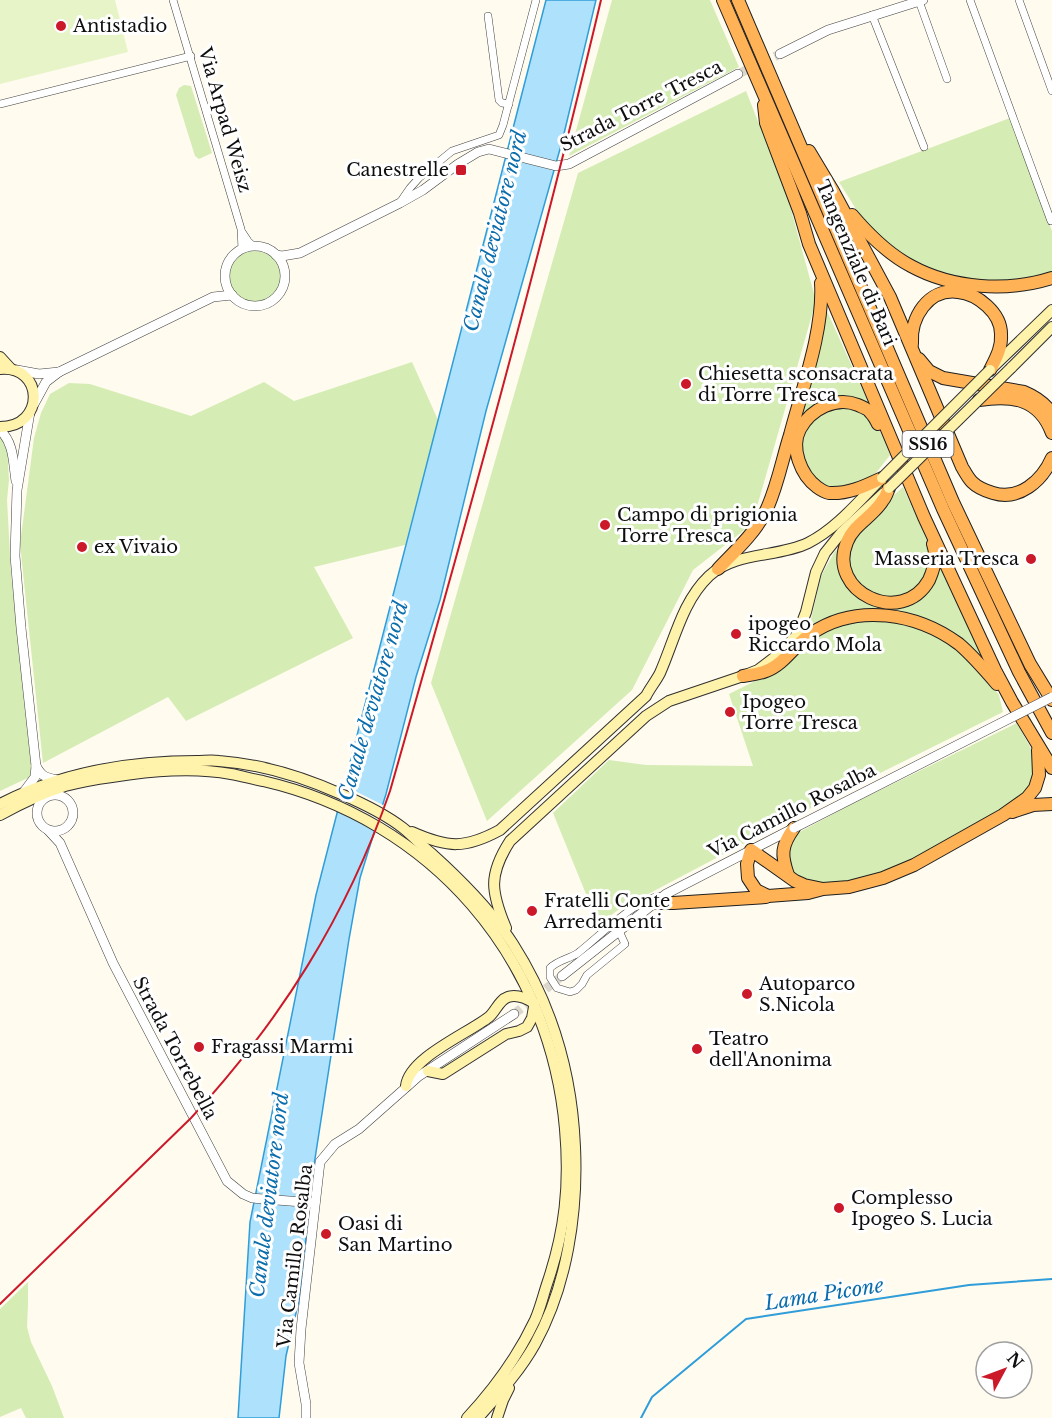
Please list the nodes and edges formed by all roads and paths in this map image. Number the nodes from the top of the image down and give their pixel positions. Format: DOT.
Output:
graph roads {
  1 [pos="173,0"];
  2 [pos="536,0"];
  3 [pos="723,0"];
  4 [pos="738,0"];
  5 [pos="970,0"];
  6 [pos="1019,0"];
  7 [pos="921,1"];
  8 [pos="872,15"];
  9 [pos="488,16"];
  10 [pos="780,54"];
  11 [pos="191,56"];
  12 [pos="738,74"];
  13 [pos="947,79"];
  14 [pos="1052,91"];
  15 [pos="763,92"];
  16 [pos="0,104"];
  17 [pos="509,104"];
  18 [pos="792,126"];
  19 [pos="924,147"];
  20 [pos="833,191"];
  21 [pos="400,203"];
  22 [pos="1052,221"];
  23 [pos="241,229"];
  24 [pos="254,246"];
  25 [pos="242,249"];
  26 [pos="300,253"];
  27 [pos="276,255"];
  28 [pos="285,272"];
  29 [pos="820,273"];
  30 [pos="225,278"];
  31 [pos="1052,278"];
  32 [pos="232,295"];
  33 [pos="213,297"];
  34 [pos="1052,309"];
  35 [pos="1052,327"];
  36 [pos="913,352"];
  37 [pos="0,357"];
  38 [pos="8,369"];
  39 [pos="990,370"];
  40 [pos="59,372"];
  41 [pos="979,400"];
  42 [pos="32,408"];
  43 [pos="1052,414"];
  44 [pos="0,428"];
  45 [pos="1052,433"];
  46 [pos="895,450"];
  47 [pos="1052,458"];
  48 [pos="886,483"];
  49 [pos="17,490"];
  50 [pos="924,517"];
  51 [pos="718,569"];
  52 [pos="743,676"];
  53 [pos="1052,699"];
  54 [pos="1012,702"];
  55 [pos="1052,733"];
  56 [pos="1038,746"];
  57 [pos="201,761"];
  58 [pos="36,766"];
  59 [pos="1052,768"];
  60 [pos="268,769"];
  61 [pos="230,774"];
  62 [pos="60,783"];
  63 [pos="23,792"];
  64 [pos="48,797"];
  65 [pos="34,799"];
  66 [pos="0,804"];
  67 [pos="1052,804"];
  68 [pos="0,815"];
  69 [pos="1003,815"];
  70 [pos="403,828"];
  71 [pos="794,828"];
  72 [pos="64,829"];
  73 [pos="48,830"];
  74 [pos="60,843"];
  75 [pos="751,850"];
  76 [pos="788,875"];
  77 [pos="824,889"];
  78 [pos="666,894"];
  79 [pos="768,896"];
  80 [pos="654,903"];
  81 [pos="619,931"];
  82 [pos="512,943"];
  83 [pos="562,976"];
  84 [pos="534,1003"];
  85 [pos="514,1014"];
  86 [pos="428,1071"];
  87 [pos="405,1086"];
  88 [pos="576,1189"];
  89 [pos="315,1203"];
  90 [pos="564,1216"];
  91 [pos="568,1250"];
  92 [pos="528,1357"];
  93 [pos="306,1418"];
  94 [pos="467,1418"];
  95 [pos="478,1418"];
  96 [pos="497,1418"];
  1 -- 11 [label="street, Via Arpad Weisz"];
  2 -- 17 [label="street"];
  3 -- 15 [label="highway, Tangenziale di Bari / SS16"];
  4 -- 18 [label="highway, Tangenziale di Bari / SS16"];
  5 -- 22 [label="street"];
  6 -- 14 [label="street"];
  7 -- 8 [label="street"];
  7 -- 13 [label="street"];
  8 -- 10 [label="street"];
  8 -- 19 [label="street"];
  9 -- 17 [label="street"];
  11 -- 16 [label="street"];
  11 -- 23 [label="street, Via Arpad Weisz"];
  12 -- 21 [label="street, Strada Torre Tresca"];
  15 -- 29 [label="highway"];
  15 -- 55 [label="highway, Tangenziale di Bari / SS16"];
  17 -- 21 [label="street"];
  18 -- 20 [label="highway, SS16"];
  18 -- 53 [label="highway, Tangenziale di Bari / SS16"];
  20 -- 31 [label="highway"];
  20 -- 36 [label="highway, SS16"];
  21 -- 26 [label="street"];
  23 -- 24 [label="street"];
  23 -- 25 [label="street, Via Arpad Weisz"];
  24 -- 25 [label="street"];
  24 -- 27 [label="street"];
  25 -- 30 [label="street"];
  26 -- 27 [label="street"];
  26 -- 28 [label="street"];
  27 -- 28 [label="street"];
  28 -- 32 [label="street"];
  29 -- 46 [label="highway"];
  29 -- 51 [label="highway"];
  30 -- 32 [label="street"];
  30 -- 33 [label="street"];
  32 -- 33 [label="street"];
  33 -- 40 [label="street"];
  34 -- 39 [label="main road"];
  35 -- 41 [label="main road, bridge"];
  36 -- 39 [label="highway"];
  36 -- 43 [label="highway"];
  36 -- 47 [label="highway, SS16"];
  37 -- 38 [label="main road"];
  38 -- 40 [label="street"];
  38 -- 42 [label="main road"];
  39 -- 48 [label="main road, bridge"];
  40 -- 42 [label="street"];
  41 -- 45 [label="highway"];
  41 -- 48 [label="main road, bridge"];
  42 -- 44 [label="main road"];
  42 -- 49 [label="street"];
  44 -- 49 [label="street"];
  46 -- 48 [label="highway"];
  46 -- 50 [label="highway"];
  48 -- 50 [label="highway"];
  48 -- 51 [label="main road"];
  48 -- 52 [label="main road"];
  49 -- 58 [label="street"];
  50 -- 54 [label="highway"];
  51 -- 70 [label="main road"];
  52 -- 54 [label="highway"];
  52 -- 82 [label="main road"];
  53 -- 71 [label="street, Via Camillo Rosalba, bridge"];
  54 -- 56 [label="highway"];
  56 -- 59 [label="highway"];
  56 -- 69 [label="highway"];
  57 -- 60 [label="main road"];
  57 -- 61 [label="main road"];
  57 -- 62 [label="main road"];
  58 -- 62 [label="street"];
  58 -- 63 [label="street"];
  60 -- 61 [label="main road"];
  60 -- 70 [label="main road"];
  61 -- 62 [label="main road"];
  61 -- 84 [label="main road"];
  62 -- 63 [label="main road"];
  62 -- 64 [label="main road"];
  62 -- 65 [label="main road"];
  63 -- 66 [label="main road"];
  64 -- 65 [label="main road"];
  64 -- 72 [label="street"];
  64 -- 73 [label="street, Strada Torrebella"];
  65 -- 68 [label="main road"];
  67 -- 69 [label="highway"];
  69 -- 77 [label="highway"];
  70 -- 82 [label="main road"];
  71 -- 75 [label="street, Via Camillo Rosalba"];
  71 -- 76 [label="highway"];
  72 -- 73 [label="street"];
  72 -- 74 [label="street"];
  73 -- 74 [label="street, Strada Torrebella"];
  74 -- 89 [label="street, Strada Torrebella"];
  75 -- 76 [label="highway"];
  75 -- 78 [label="street, Via Camillo Rosalba"];
  75 -- 79 [label="highway"];
  76 -- 77 [label="highway"];
  77 -- 79 [label="highway"];
  78 -- 80 [label="street, Via Camillo Rosalba"];
  78 -- 81 [label="street"];
  79 -- 80 [label="highway"];
  80 -- 81 [label="street, Via Camillo Rosalba"];
  81 -- 83 [label="street, Via Camillo Rosalba"];
  82 -- 88 [label="main road"];
  84 -- 86 [label="main road"];
  84 -- 87 [label="main road"];
  84 -- 90 [label="main road"];
  85 -- 86 [label="street, Via Camillo Rosalba"];
  86 -- 87 [label="street, Via Camillo Rosalba"];
  87 -- 89 [label="street, Via Camillo Rosalba"];
  88 -- 90 [label="main road"];
  88 -- 91 [label="main road"];
  89 -- 93 [label="street, Via Camillo Rosalba"];
  90 -- 91 [label="main road"];
  90 -- 94 [label="main road"];
  91 -- 92 [label="main road"];
  92 -- 95 [label="main road"];
  92 -- 96 [label="main road"];
}
